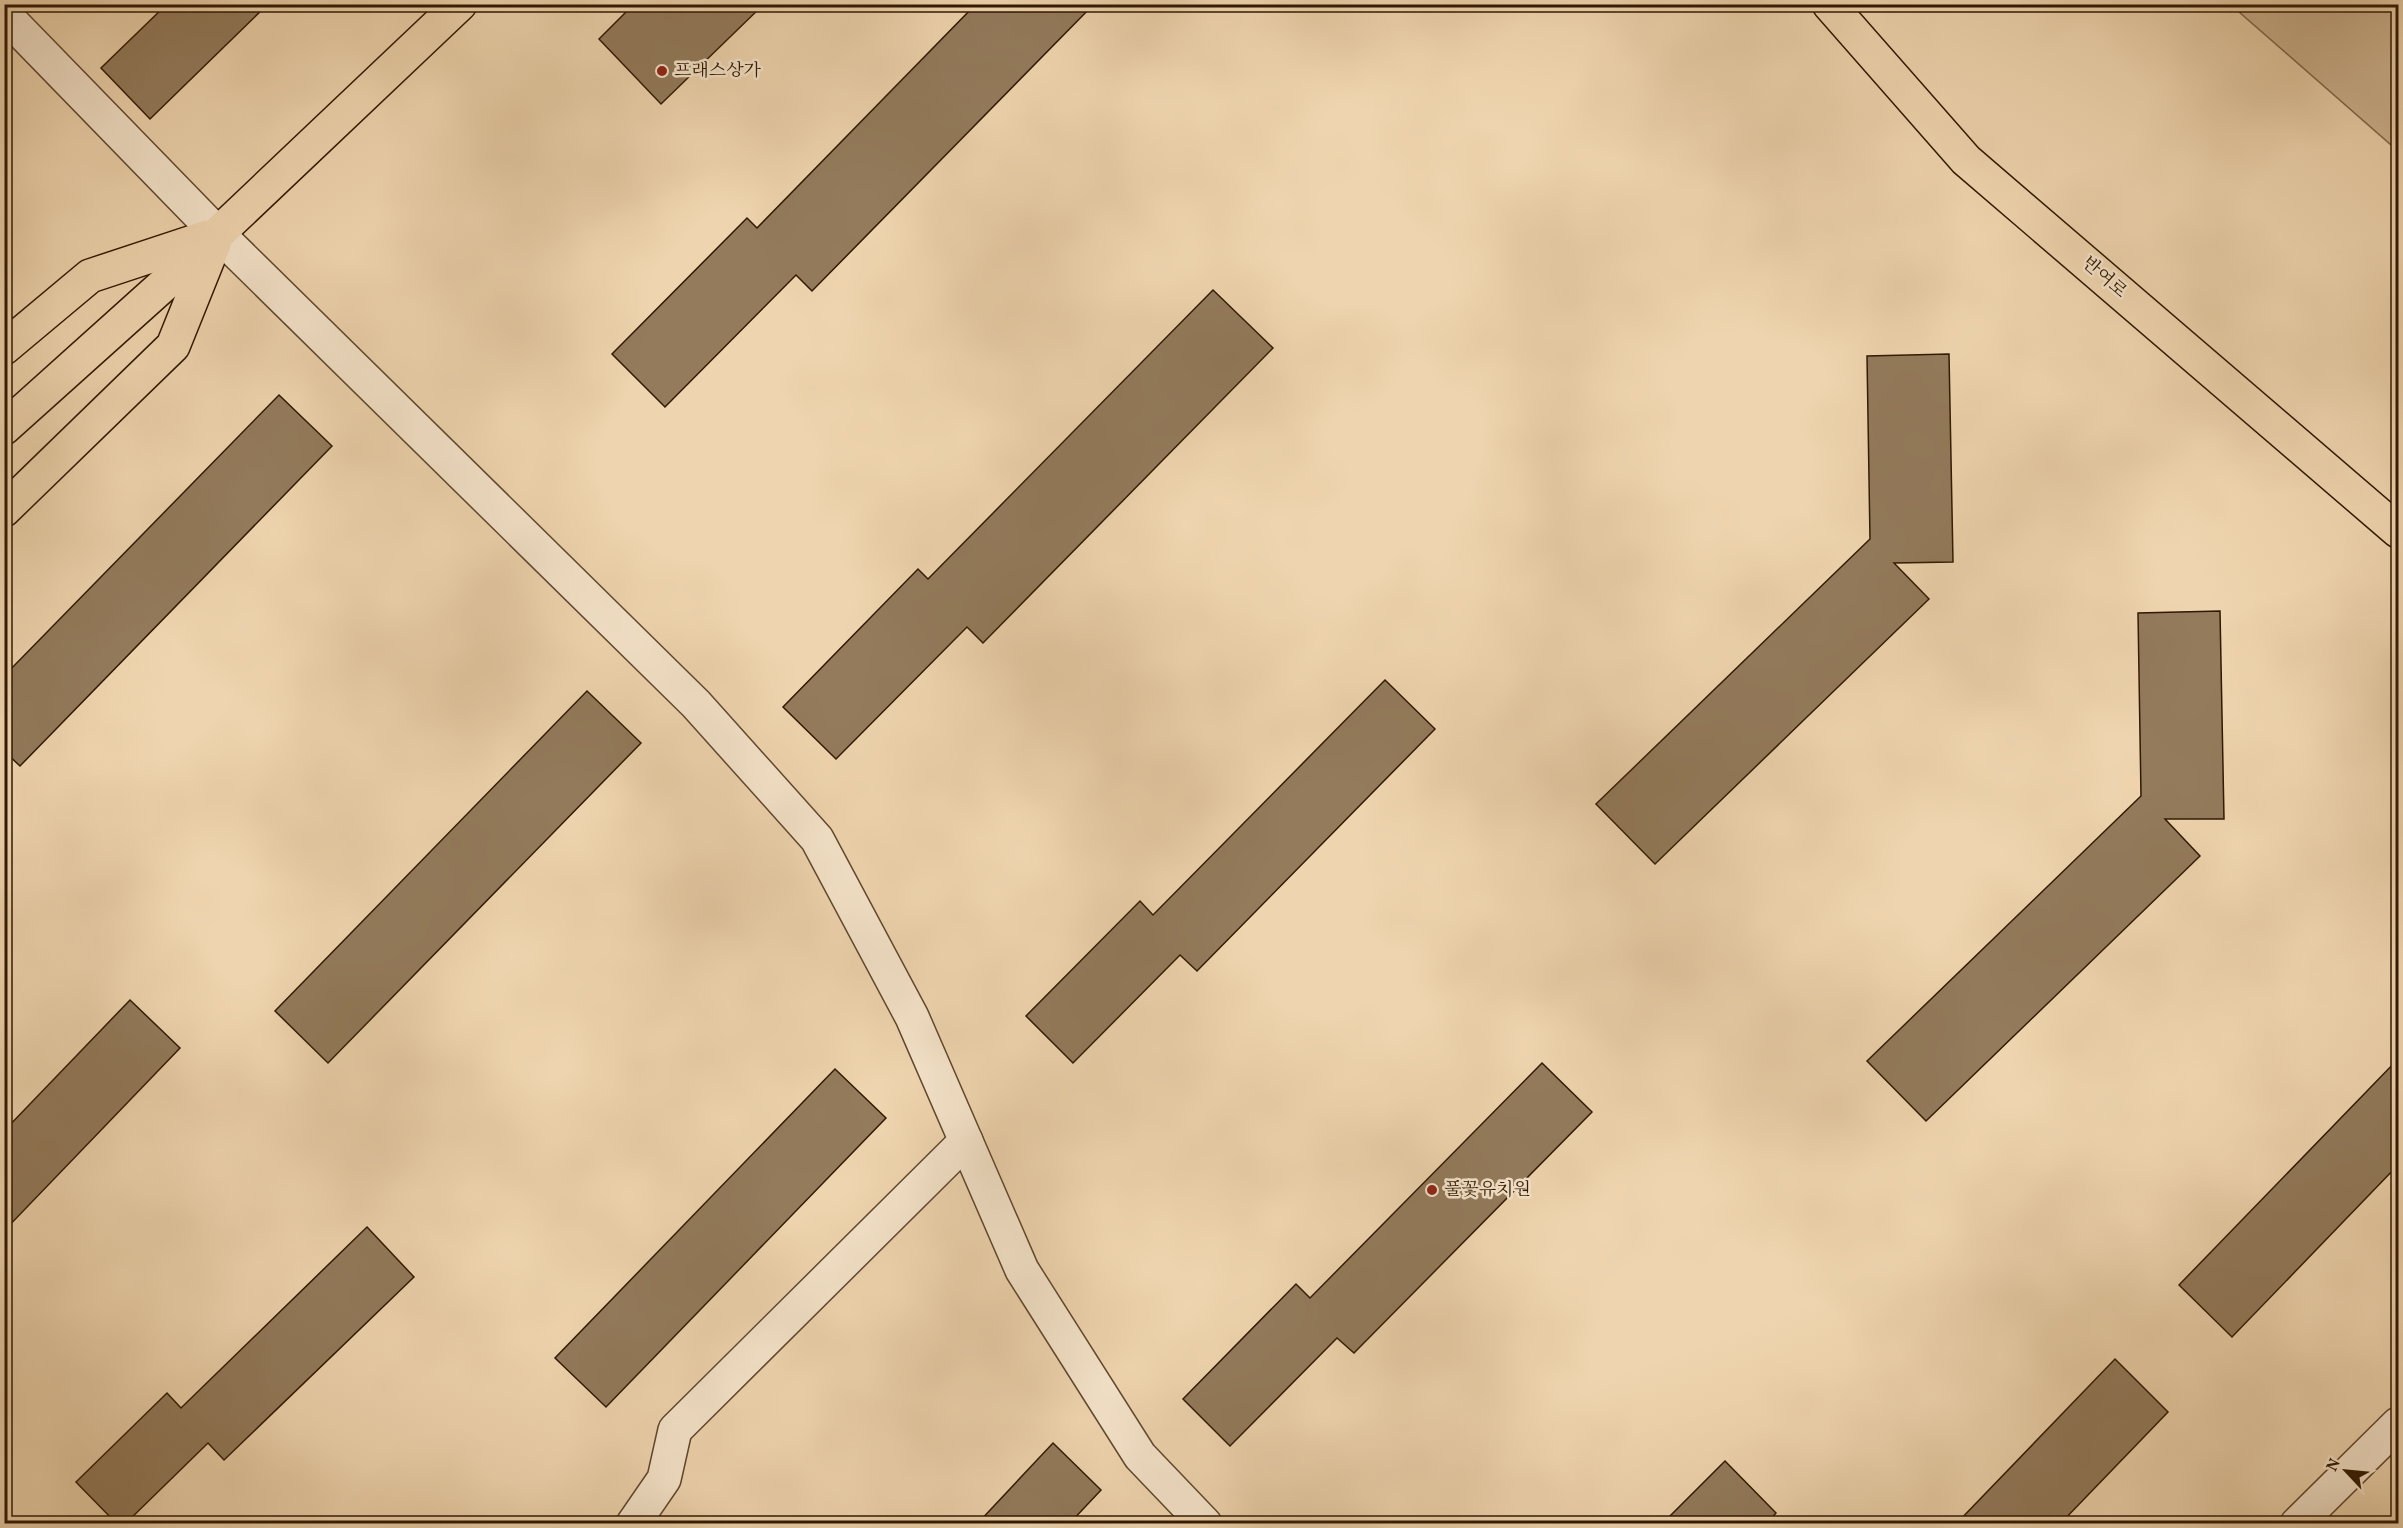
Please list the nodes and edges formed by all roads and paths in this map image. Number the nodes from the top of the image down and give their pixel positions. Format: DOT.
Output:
graph roads {
  1 [pos="460,4"];
  2 [pos="1829,4"];
  3 [pos="4,14"];
  4 [pos="218,234"];
  5 [pos="4,348"];
  6 [pos="4,428"];
  7 [pos="4,510"];
  8 [pos="2398,531"];
  9 [pos="966,1141"];
  10 [pos="2398,1424"];
  11 [pos="633,1524"];
  12 [pos="1205,1524"];
  13 [pos="2297,1524"];
  1 -- 4 [label="main road"];
  2 -- 8 [label="main road, 반여로"];
  3 -- 4 [label="lane"];
  4 -- 5 [label="main road"];
  4 -- 6 [label="main road"];
  4 -- 7 [label="main road"];
  4 -- 9 [label="lane"];
  9 -- 11 [label="lane"];
  9 -- 12 [label="lane"];
  10 -- 13 [label="lane"];
}
